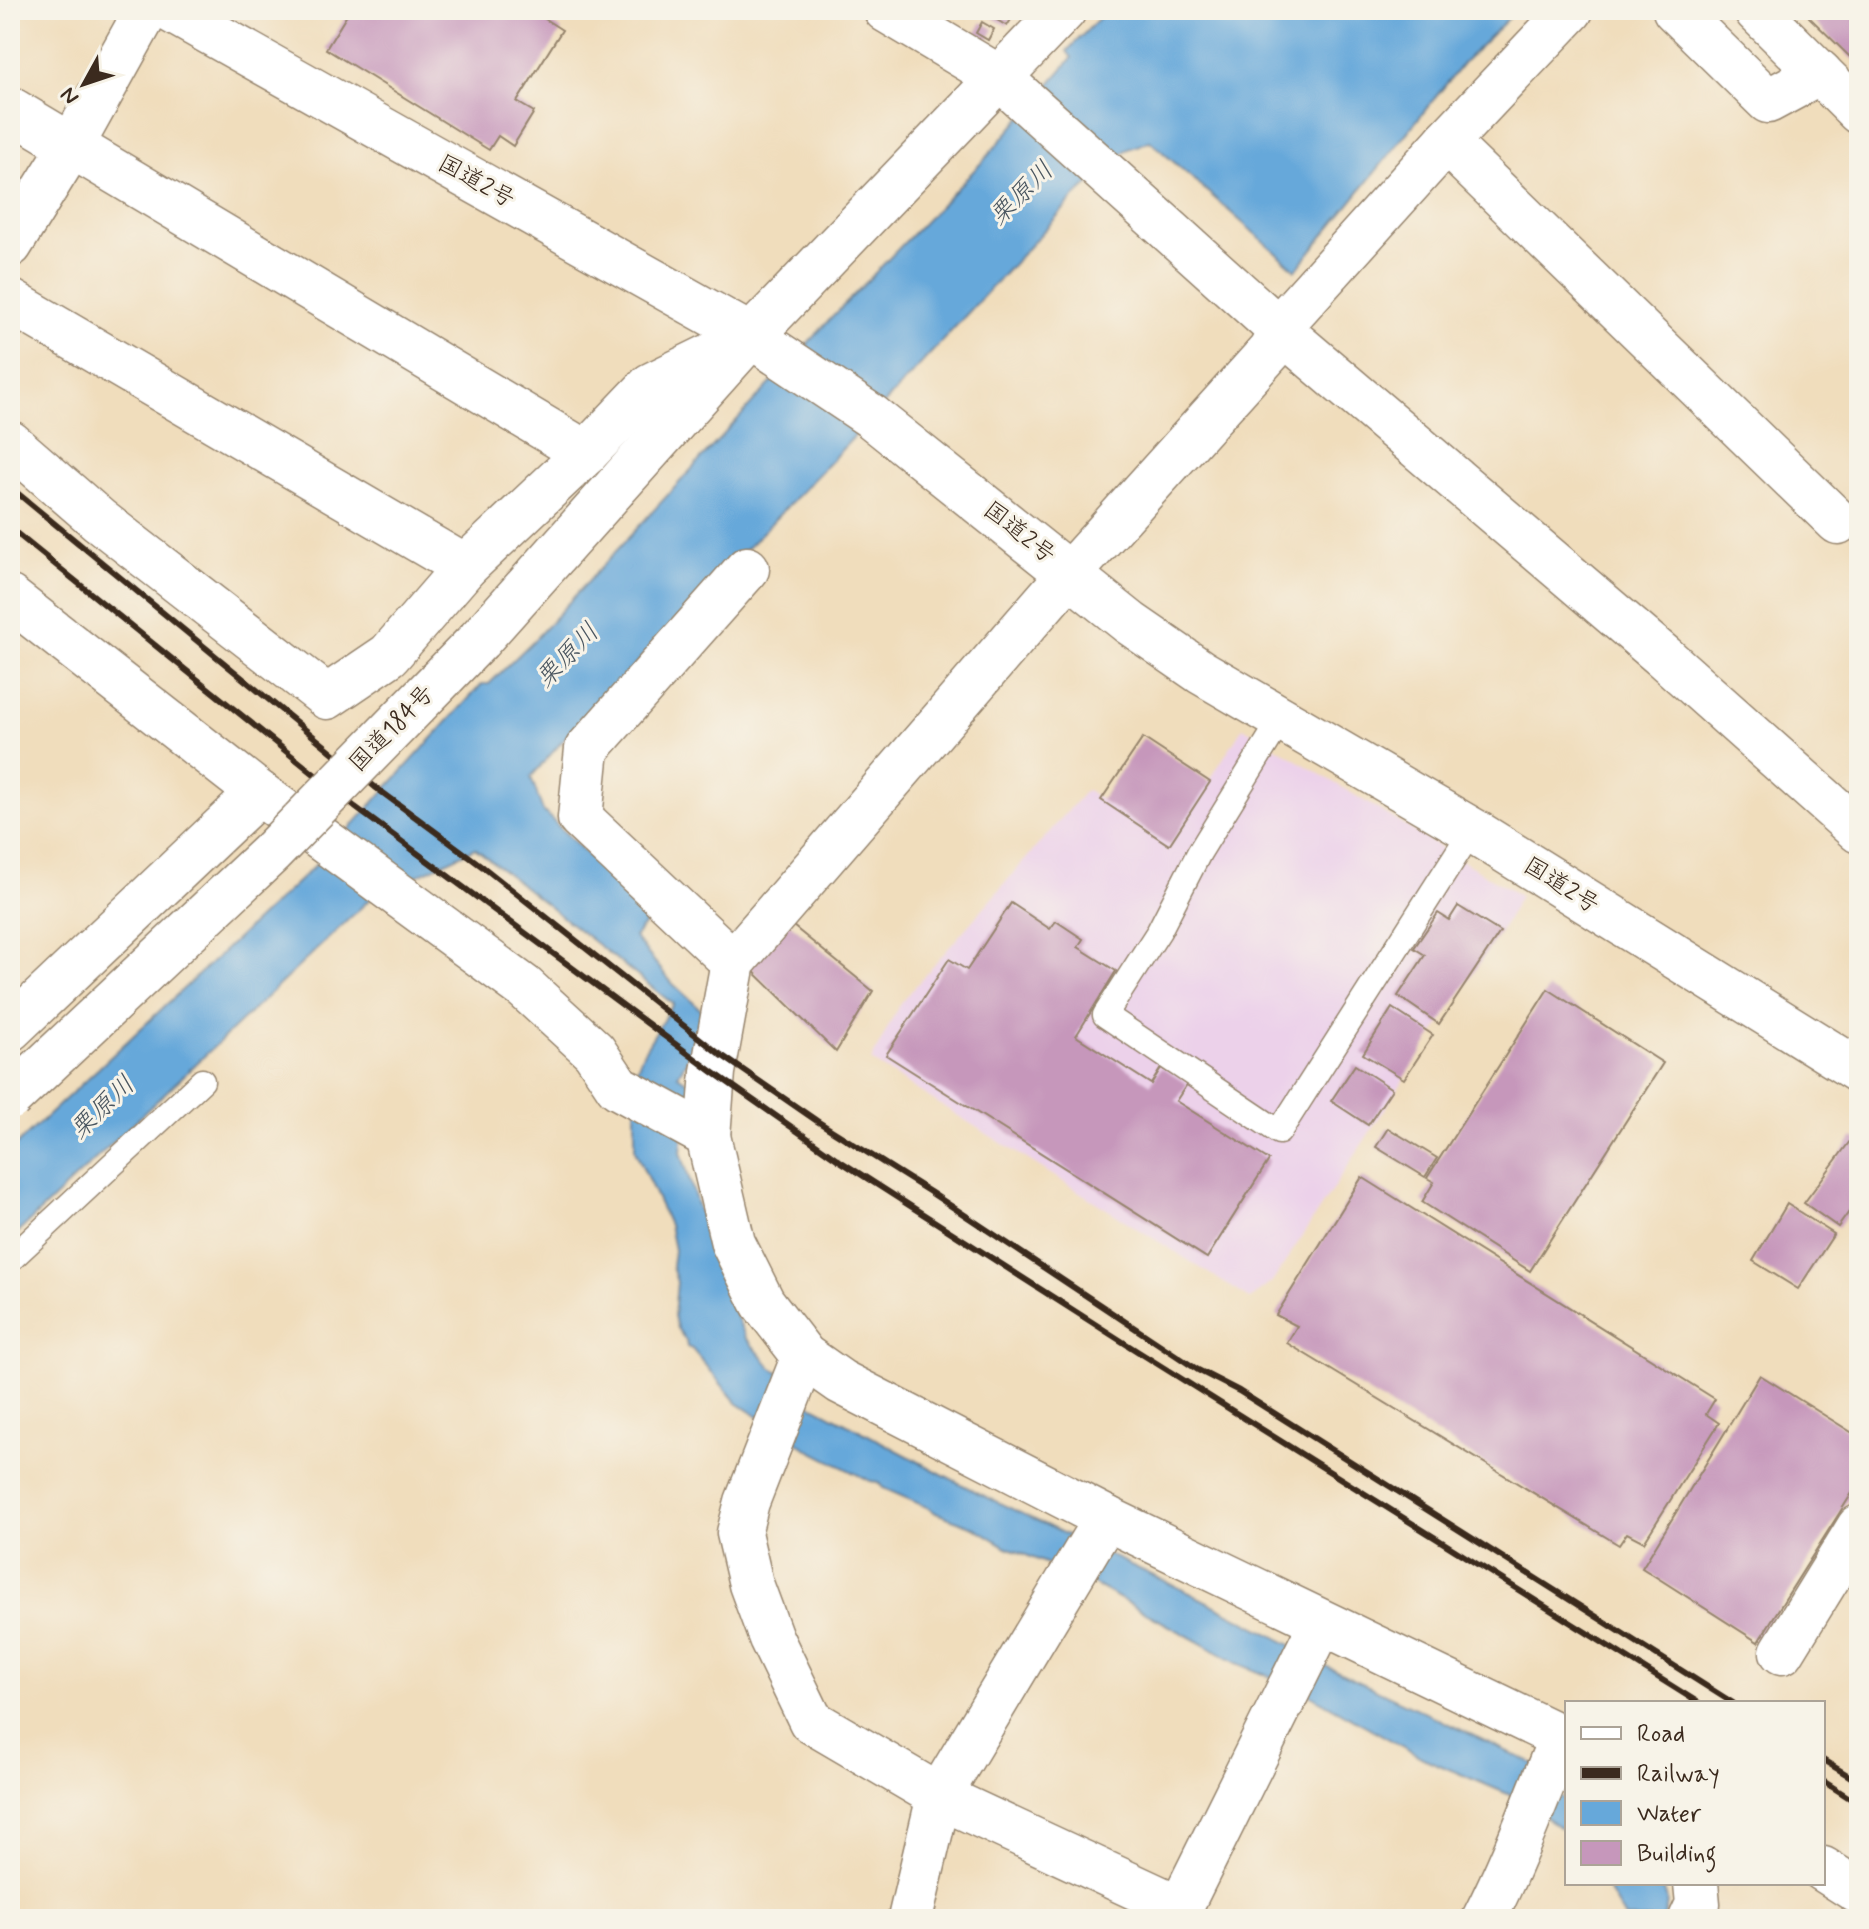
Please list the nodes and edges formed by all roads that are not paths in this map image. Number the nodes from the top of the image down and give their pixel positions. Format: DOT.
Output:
graph roads {
  1 [pos="147,10"];
  2 [pos="170,10"];
  3 [pos="886,10"];
  4 [pos="1064,10"];
  5 [pos="1571,10"];
  6 [pos="1675,10"];
  7 [pos="1756,10"];
  8 [pos="1820,73"];
  9 [pos="1014,91"];
  10 [pos="10,109"];
  11 [pos="1859,112"];
  12 [pos="1446,142"];
  13 [pos="72,145"];
  14 [pos="10,245"];
  15 [pos="10,301"];
  16 [pos="1281,331"];
  17 [pos="751,336"];
  18 [pos="10,443"];
  19 [pos="586,453"];
  20 [pos="1838,522"];
  21 [pos="465,567"];
  22 [pos="747,569"];
  23 [pos="1070,573"];
  24 [pos="10,598"];
  25 [pos="1282,718"];
  26 [pos="267,799"];
  27 [pos="1472,830"];
  28 [pos="1859,831"];
  29 [pos="733,962"];
  30 [pos="10,1029"];
  31 [pos="1859,1071"];
  32 [pos="202,1081"];
  33 [pos="10,1098"];
  34 [pos="697,1130"];
  35 [pos="10,1260"];
  36 [pos="800,1368"];
  37 [pos="1859,1527"];
  38 [pos="1100,1530"];
  39 [pos="1315,1636"];
  40 [pos="1782,1652"];
  41 [pos="1559,1749"];
  42 [pos="939,1796"];
  43 [pos="1825,1870"];
  44 [pos="1859,1892"];
  45 [pos="910,1919"];
  46 [pos="1484,1919"];
  1 -- 13 [label="main road"];
  2 -- 17 [label="main road, 国道2号"];
  3 -- 9 [label="main road"];
  4 -- 9 [label="main road, 国道184号"];
  5 -- 12 [label="main road"];
  6 -- 8 [label="main road"];
  7 -- 8 [label="main road"];
  8 -- 11 [label="main road"];
  9 -- 16 [label="main road"];
  9 -- 17 [label="main road, 国道184号"];
  10 -- 13 [label="main road"];
  12 -- 16 [label="main road"];
  12 -- 20 [label="main road"];
  13 -- 14 [label="main road"];
  13 -- 19 [label="main road"];
  15 -- 21 [label="main road"];
  16 -- 23 [label="main road"];
  16 -- 28 [label="main road"];
  17 -- 19 [label="main road"];
  17 -- 23 [label="main road, 国道2号"];
  17 -- 33 [label="main road, 国道184号, bridge"];
  18 -- 21 [label="main road"];
  19 -- 21 [label="main road"];
  22 -- 29 [label="main road"];
  23 -- 25 [label="main road, 国道2号"];
  23 -- 29 [label="main road"];
  24 -- 26 [label="main road"];
  25 -- 27 [label="main road, 国道2号"];
  25 -- 27 [label="lane"];
  26 -- 30 [label="main road"];
  26 -- 34 [label="main road"];
  27 -- 31 [label="main road, 国道2号"];
  29 -- 34 [label="main road"];
  32 -- 35 [label="lane"];
  34 -- 36 [label="main road"];
  36 -- 38 [label="main road"];
  36 -- 42 [label="main road"];
  37 -- 40 [label="main road"];
  38 -- 39 [label="main road"];
  38 -- 42 [label="main road"];
  39 -- 41 [label="main road"];
  39 -- 42 [label="main road"];
  41 -- 46 [label="main road"];
  42 -- 45 [label="main road"];
  43 -- 44 [label="main road"];
}
